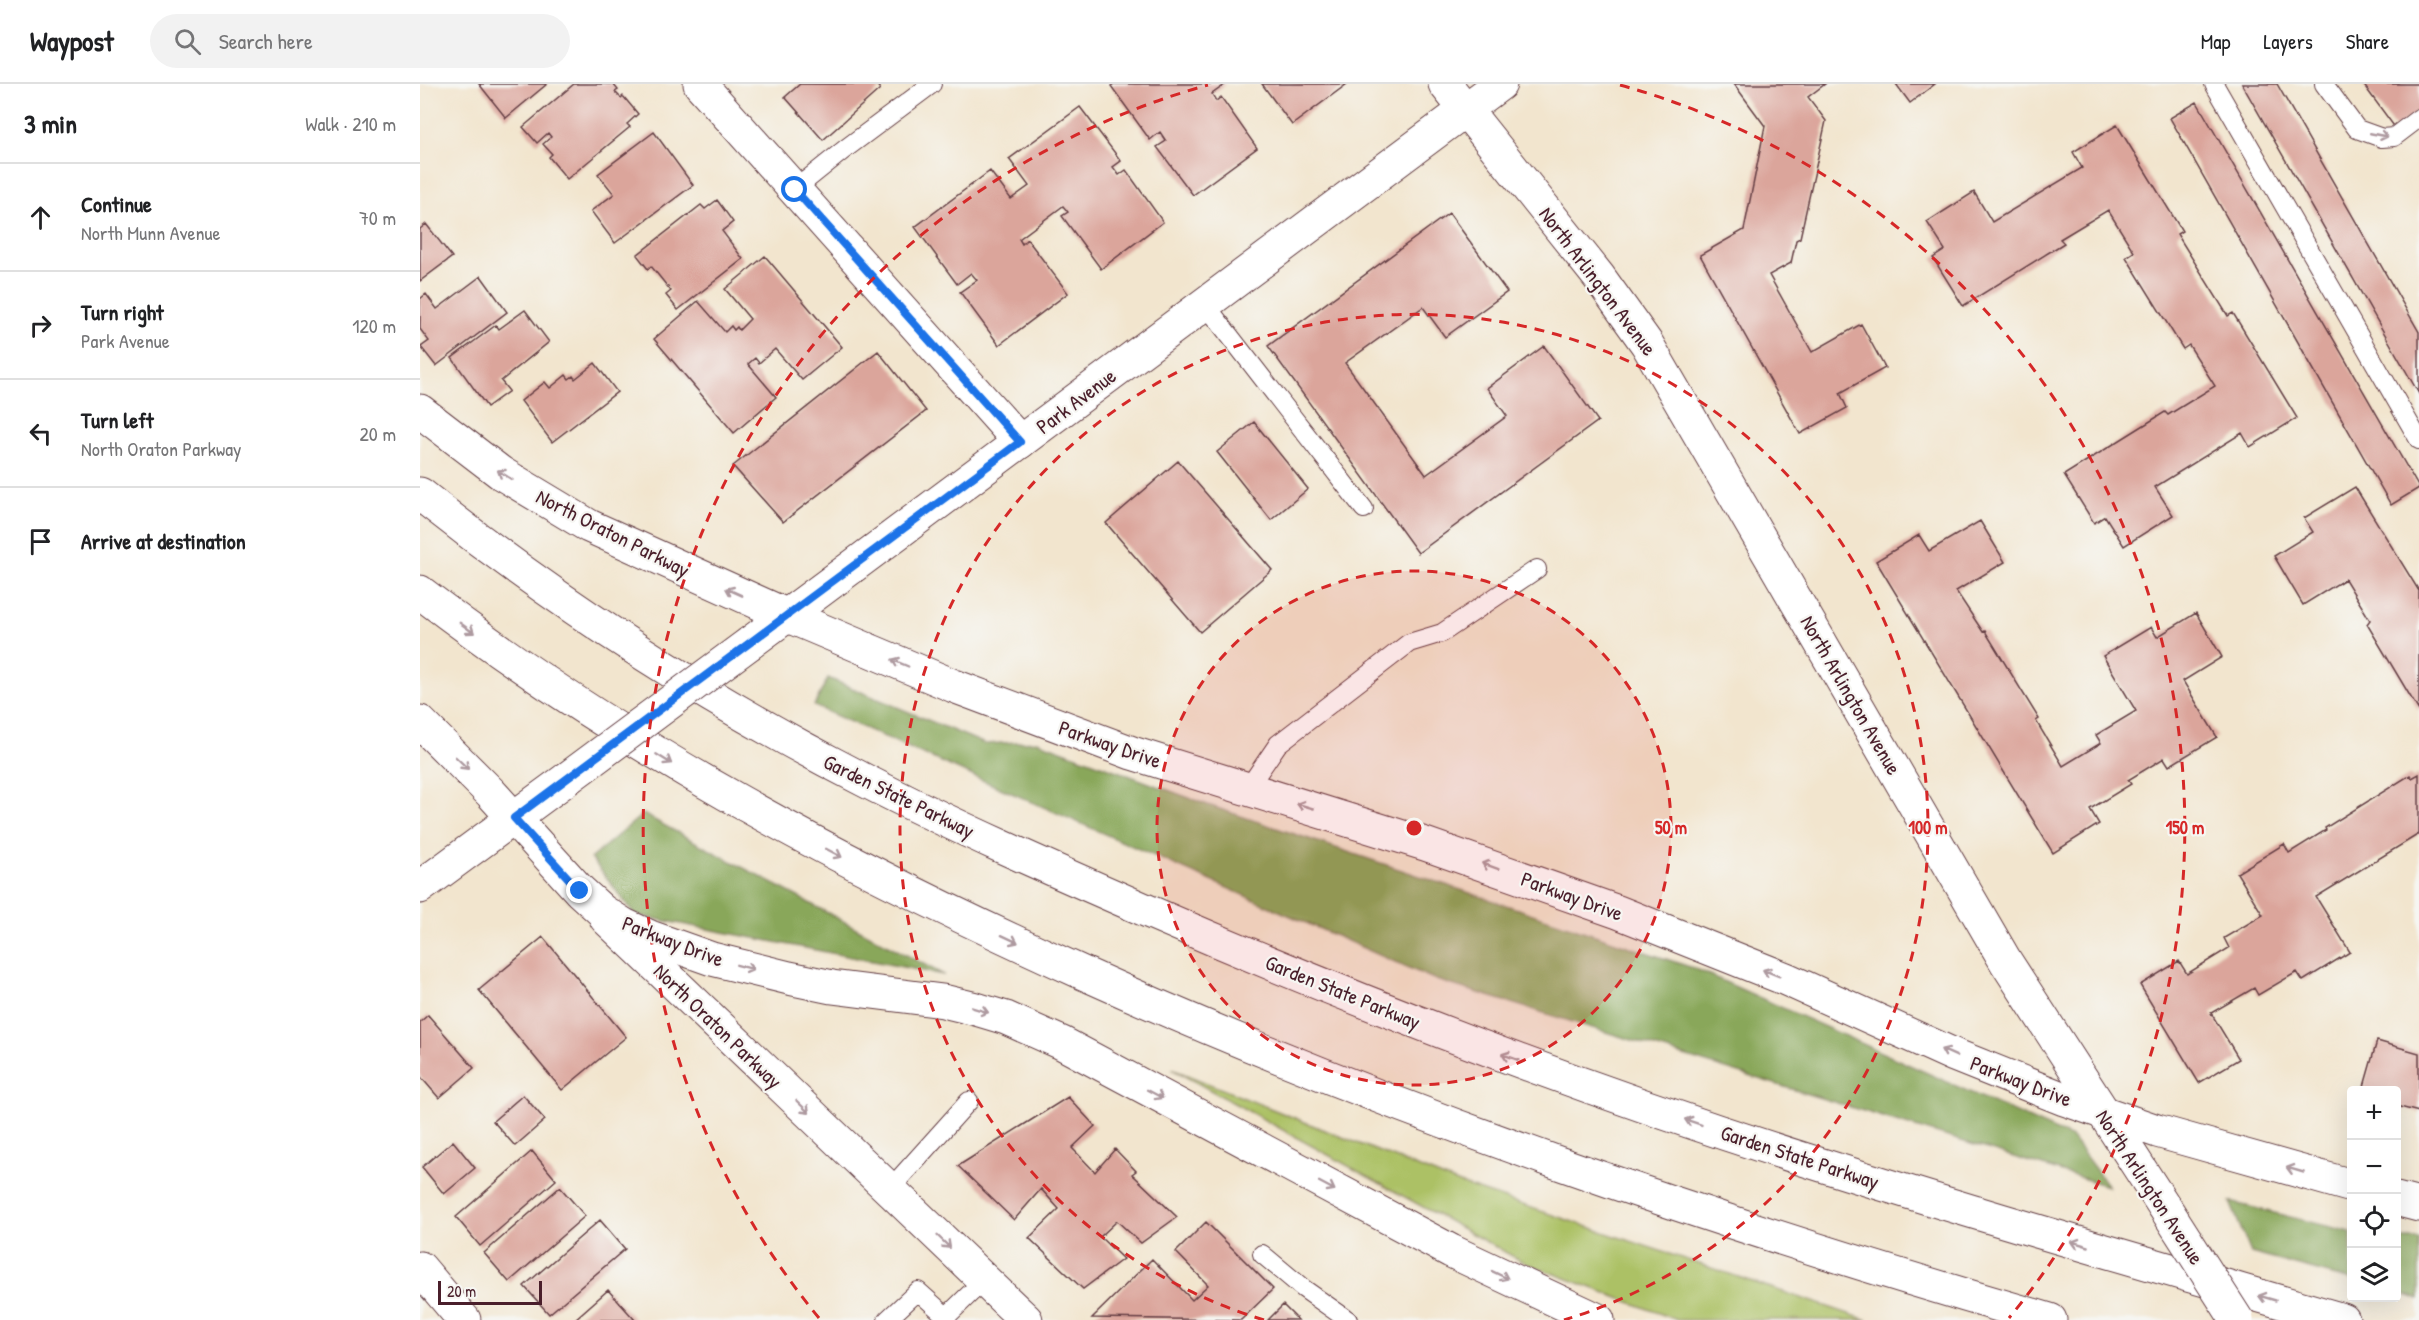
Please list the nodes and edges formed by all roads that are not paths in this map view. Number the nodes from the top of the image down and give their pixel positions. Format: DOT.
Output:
graph roads {
  1 [pos="699,84"];
  2 [pos="932,84"];
  3 [pos="1445,84"];
  4 [pos="1500,84"];
  5 [pos="2214,84"];
  6 [pos="2324,84"];
  7 [pos="1465,109"];
  8 [pos="2419,118"];
  9 [pos="795,190"];
  10 [pos="1204,304"];
  11 [pos="420,411"];
  12 [pos="2419,440"];
  13 [pos="1020,442"];
  14 [pos="420,494"];
  15 [pos="1364,509"];
  16 [pos="1537,569"];
  17 [pos="420,592"];
  18 [pos="788,616"];
  19 [pos="420,722"];
  20 [pos="1248,788"];
  21 [pos="514,818"];
  22 [pos="420,887"];
  23 [pos="580,891"];
  24 [pos="969,1101"];
  25 [pos="2101,1111"];
  26 [pos="2347,1185"];
  27 [pos="889,1190"];
  28 [pos="2401,1200"];
  29 [pos="2419,1205"];
  30 [pos="1262,1254"];
  31 [pos="420,1268"];
  32 [pos="984,1280"];
  33 [pos="945,1318"];
  34 [pos="464,1320"];
  35 [pos="886,1320"];
  36 [pos="1026,1320"];
  37 [pos="1348,1320"];
  38 [pos="1598,1320"];
  39 [pos="2050,1320"];
  40 [pos="2237,1320"];
  41 [pos="2343,1320"];
  1 -- 9 [label="main road"];
  2 -- 9 [label="lane"];
  3 -- 7 [label="main road, North Arlington Avenue"];
  4 -- 7 [label="main road, Park Avenue"];
  5 -- 12 [label="lane"];
  6 -- 8 [label="lane, one-way"];
  7 -- 10 [label="main road, Park Avenue"];
  7 -- 25 [label="main road, North Arlington Avenue"];
  9 -- 13 [label="main road"];
  10 -- 13 [label="main road, Park Avenue"];
  10 -- 15 [label="lane"];
  18 -- 11 [label="main road, North Oraton Parkway, one-way"];
  13 -- 18 [label="main road, Park Avenue"];
  41 -- 14 [label="main road, Garden State Parkway, one-way"];
  16 -- 20 [label="lane"];
  17 -- 39 [label="main road, one-way"];
  20 -- 18 [label="main road, Parkway Drive, one-way"];
  18 -- 21 [label="main road, Park Avenue, bridge"];
  19 -- 21 [label="main road, North Oraton Parkway, one-way"];
  25 -- 20 [label="main road, Parkway Drive, one-way"];
  21 -- 22 [label="main road, Park Avenue"];
  21 -- 23 [label="main road, North Oraton Parkway"];
  23 -- 27 [label="main road, North Oraton Parkway, one-way"];
  23 -- 38 [label="main road, Parkway Drive, one-way"];
  24 -- 27 [label="lane"];
  26 -- 25 [label="main road, Parkway Drive, one-way"];
  25 -- 40 [label="main road, North Arlington Avenue, bridge"];
  27 -- 32 [label="main road, North Oraton Parkway, one-way"];
  28 -- 29 [label="main road"];
  30 -- 37 [label="lane"];
  31 -- 34 [label="main road"];
  32 -- 33 [label="lane"];
  32 -- 36 [label="main road, North Oraton Parkway"];
  33 -- 35 [label="lane"];
}
